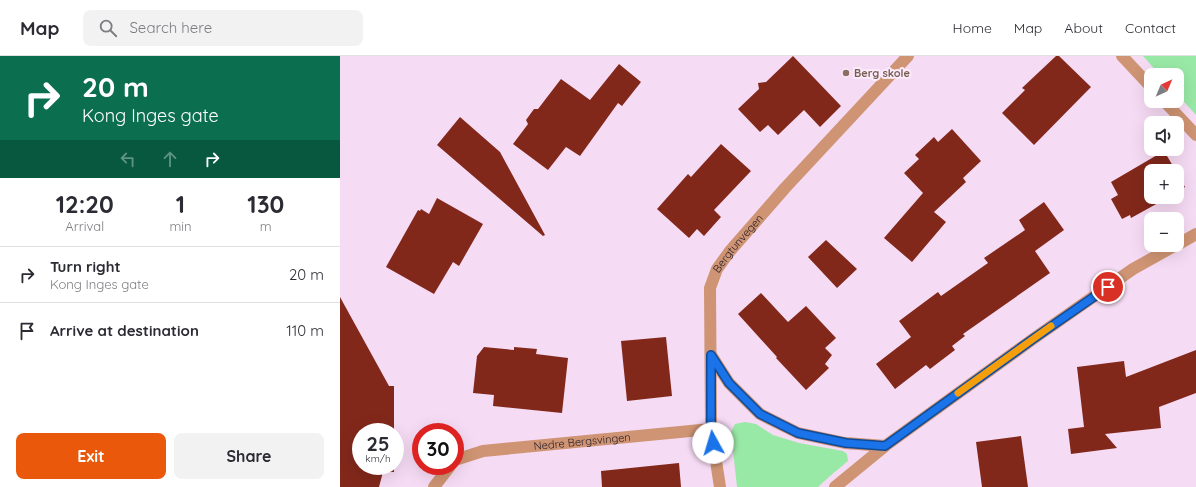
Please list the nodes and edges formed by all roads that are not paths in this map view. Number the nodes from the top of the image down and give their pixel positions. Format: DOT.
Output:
graph roads {
  1 [pos="908,56"];
  2 [pos="1122,56"];
  3 [pos="1144,80"];
  4 [pos="1171,108"];
  5 [pos="1196,135"];
  6 [pos="1196,234"];
  7 [pos="1184,241"];
  8 [pos="1165,252"];
  9 [pos="711,355"];
  10 [pos="711,429"];
  11 [pos="885,446"];
  12 [pos="464,457"];
  13 [pos="443,475"];
  14 [pos="434,487"];
  15 [pos="720,487"];
  16 [pos="835,487"];
  1 -- 9 [label="street, Bergtunvegen"];
  2 -- 3 [label="street"];
  4 -- 5 [label="street"];
  6 -- 7 [label="street"];
  8 -- 11 [label="street"];
  9 -- 10 [label="street, Bergtunvegen"];
  9 -- 11 [label="street"];
  10 -- 12 [label="street, Nedre Bergsvingen"];
  10 -- 15 [label="street, Bergtunvegen"];
  11 -- 16 [label="street"];
  13 -- 14 [label="street"];
}
